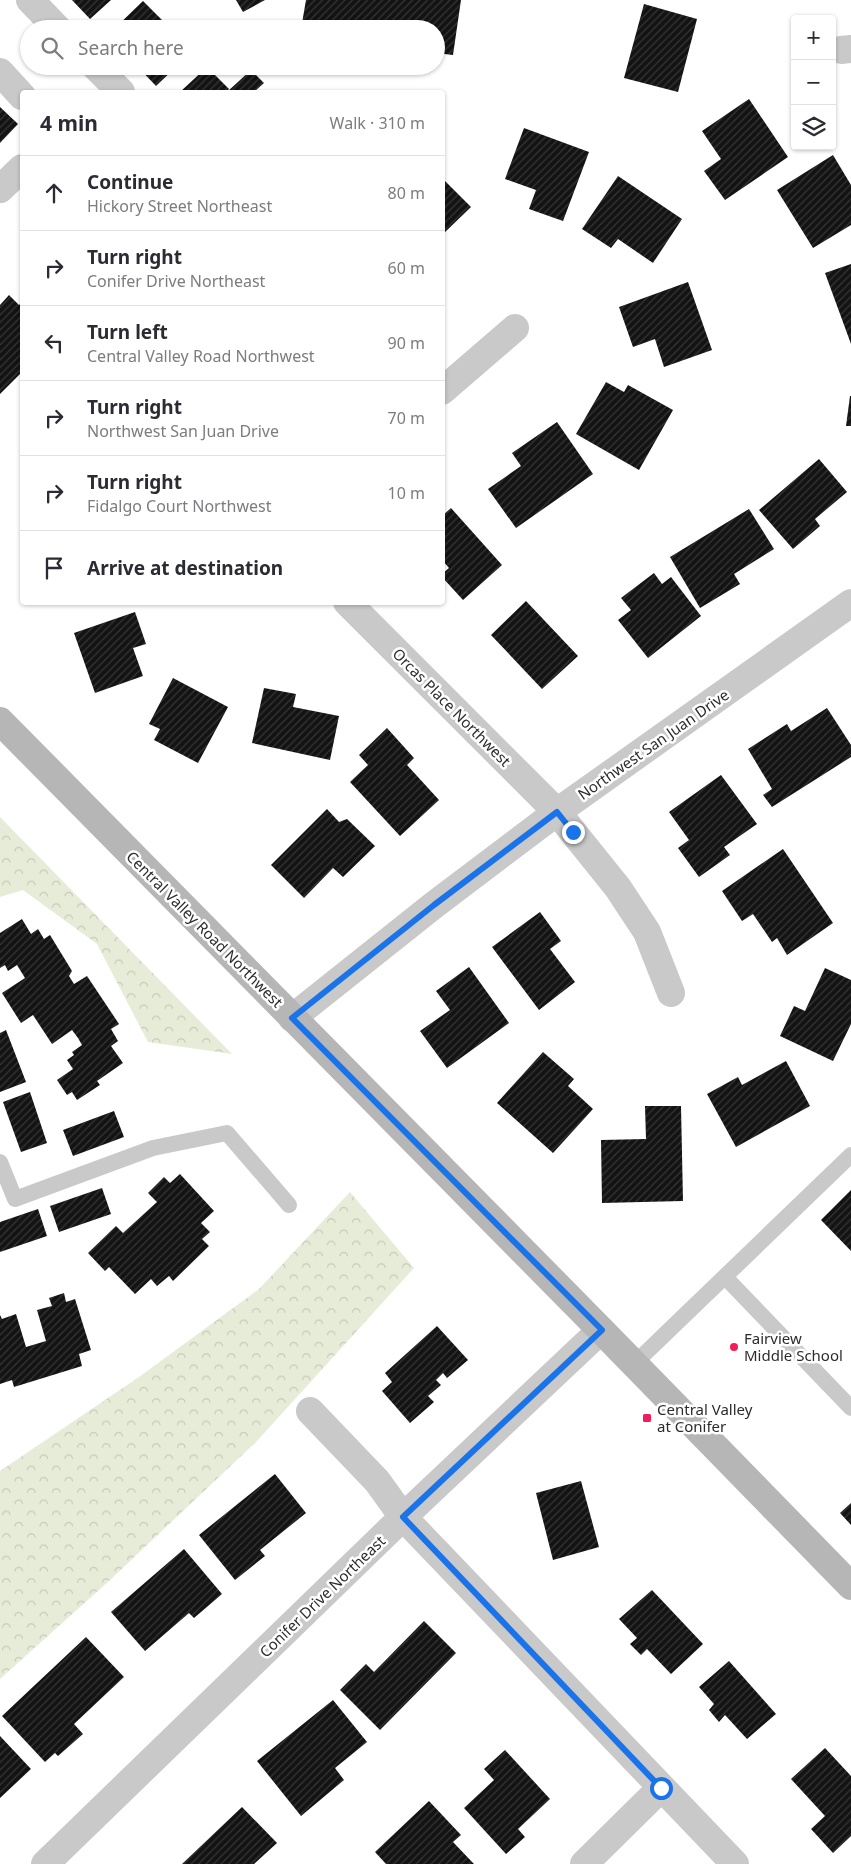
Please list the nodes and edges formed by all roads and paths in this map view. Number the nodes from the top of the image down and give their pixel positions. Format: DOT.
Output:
graph roads {
  1 [pos="30,0"];
  2 [pos="49,20"];
  3 [pos="0,72"];
  4 [pos="20,94"];
  5 [pos="20,170"];
  6 [pos="0,189"];
  7 [pos="516,328"];
  8 [pos="445,389"];
  9 [pos="851,603"];
  10 [pos="350,605"];
  11 [pos="0,721"];
  12 [pos="557,812"];
  13 [pos="671,993"];
  14 [pos="292,1018"];
  15 [pos="851,1155"];
  16 [pos="0,1162"];
  17 [pos="289,1206"];
  18 [pos="725,1277"];
  19 [pos="602,1330"];
  20 [pos="634,1364"];
  21 [pos="851,1408"];
  22 [pos="310,1411"];
  23 [pos="403,1517"];
  24 [pos="851,1586"];
  25 [pos="661,1788"];
  26 [pos="45,1864"];
  27 [pos="584,1864"];
  28 [pos="735,1864"];
  1 -- 2 [label="street"];
  3 -- 4 [label="street"];
  5 -- 6 [label="street"];
  7 -- 8 [label="street"];
  9 -- 12 [label="street, Northwest San Juan Drive"];
  10 -- 12 [label="street, Orcas Place Northwest"];
  11 -- 14 [label="main road, Central Valley Road Northwest"];
  12 -- 13 [label="street, Orcas Place Northwest"];
  12 -- 14 [label="street, Northwest San Juan Drive"];
  14 -- 19 [label="main road, Central Valley Road Northwest"];
  15 -- 18 [label="lane"];
  16 -- 17 [label="lane"];
  18 -- 20 [label="lane"];
  18 -- 21 [label="lane"];
  19 -- 20 [label="main road, Central Valley Road Northwest"];
  19 -- 23 [label="street, Conifer Drive Northeast"];
  20 -- 24 [label="main road, Central Valley Road Northwest"];
  22 -- 23 [label="street"];
  23 -- 25 [label="street"];
  23 -- 26 [label="street, Conifer Drive Northeast"];
  25 -- 27 [label="street"];
  25 -- 28 [label="street"];
}
